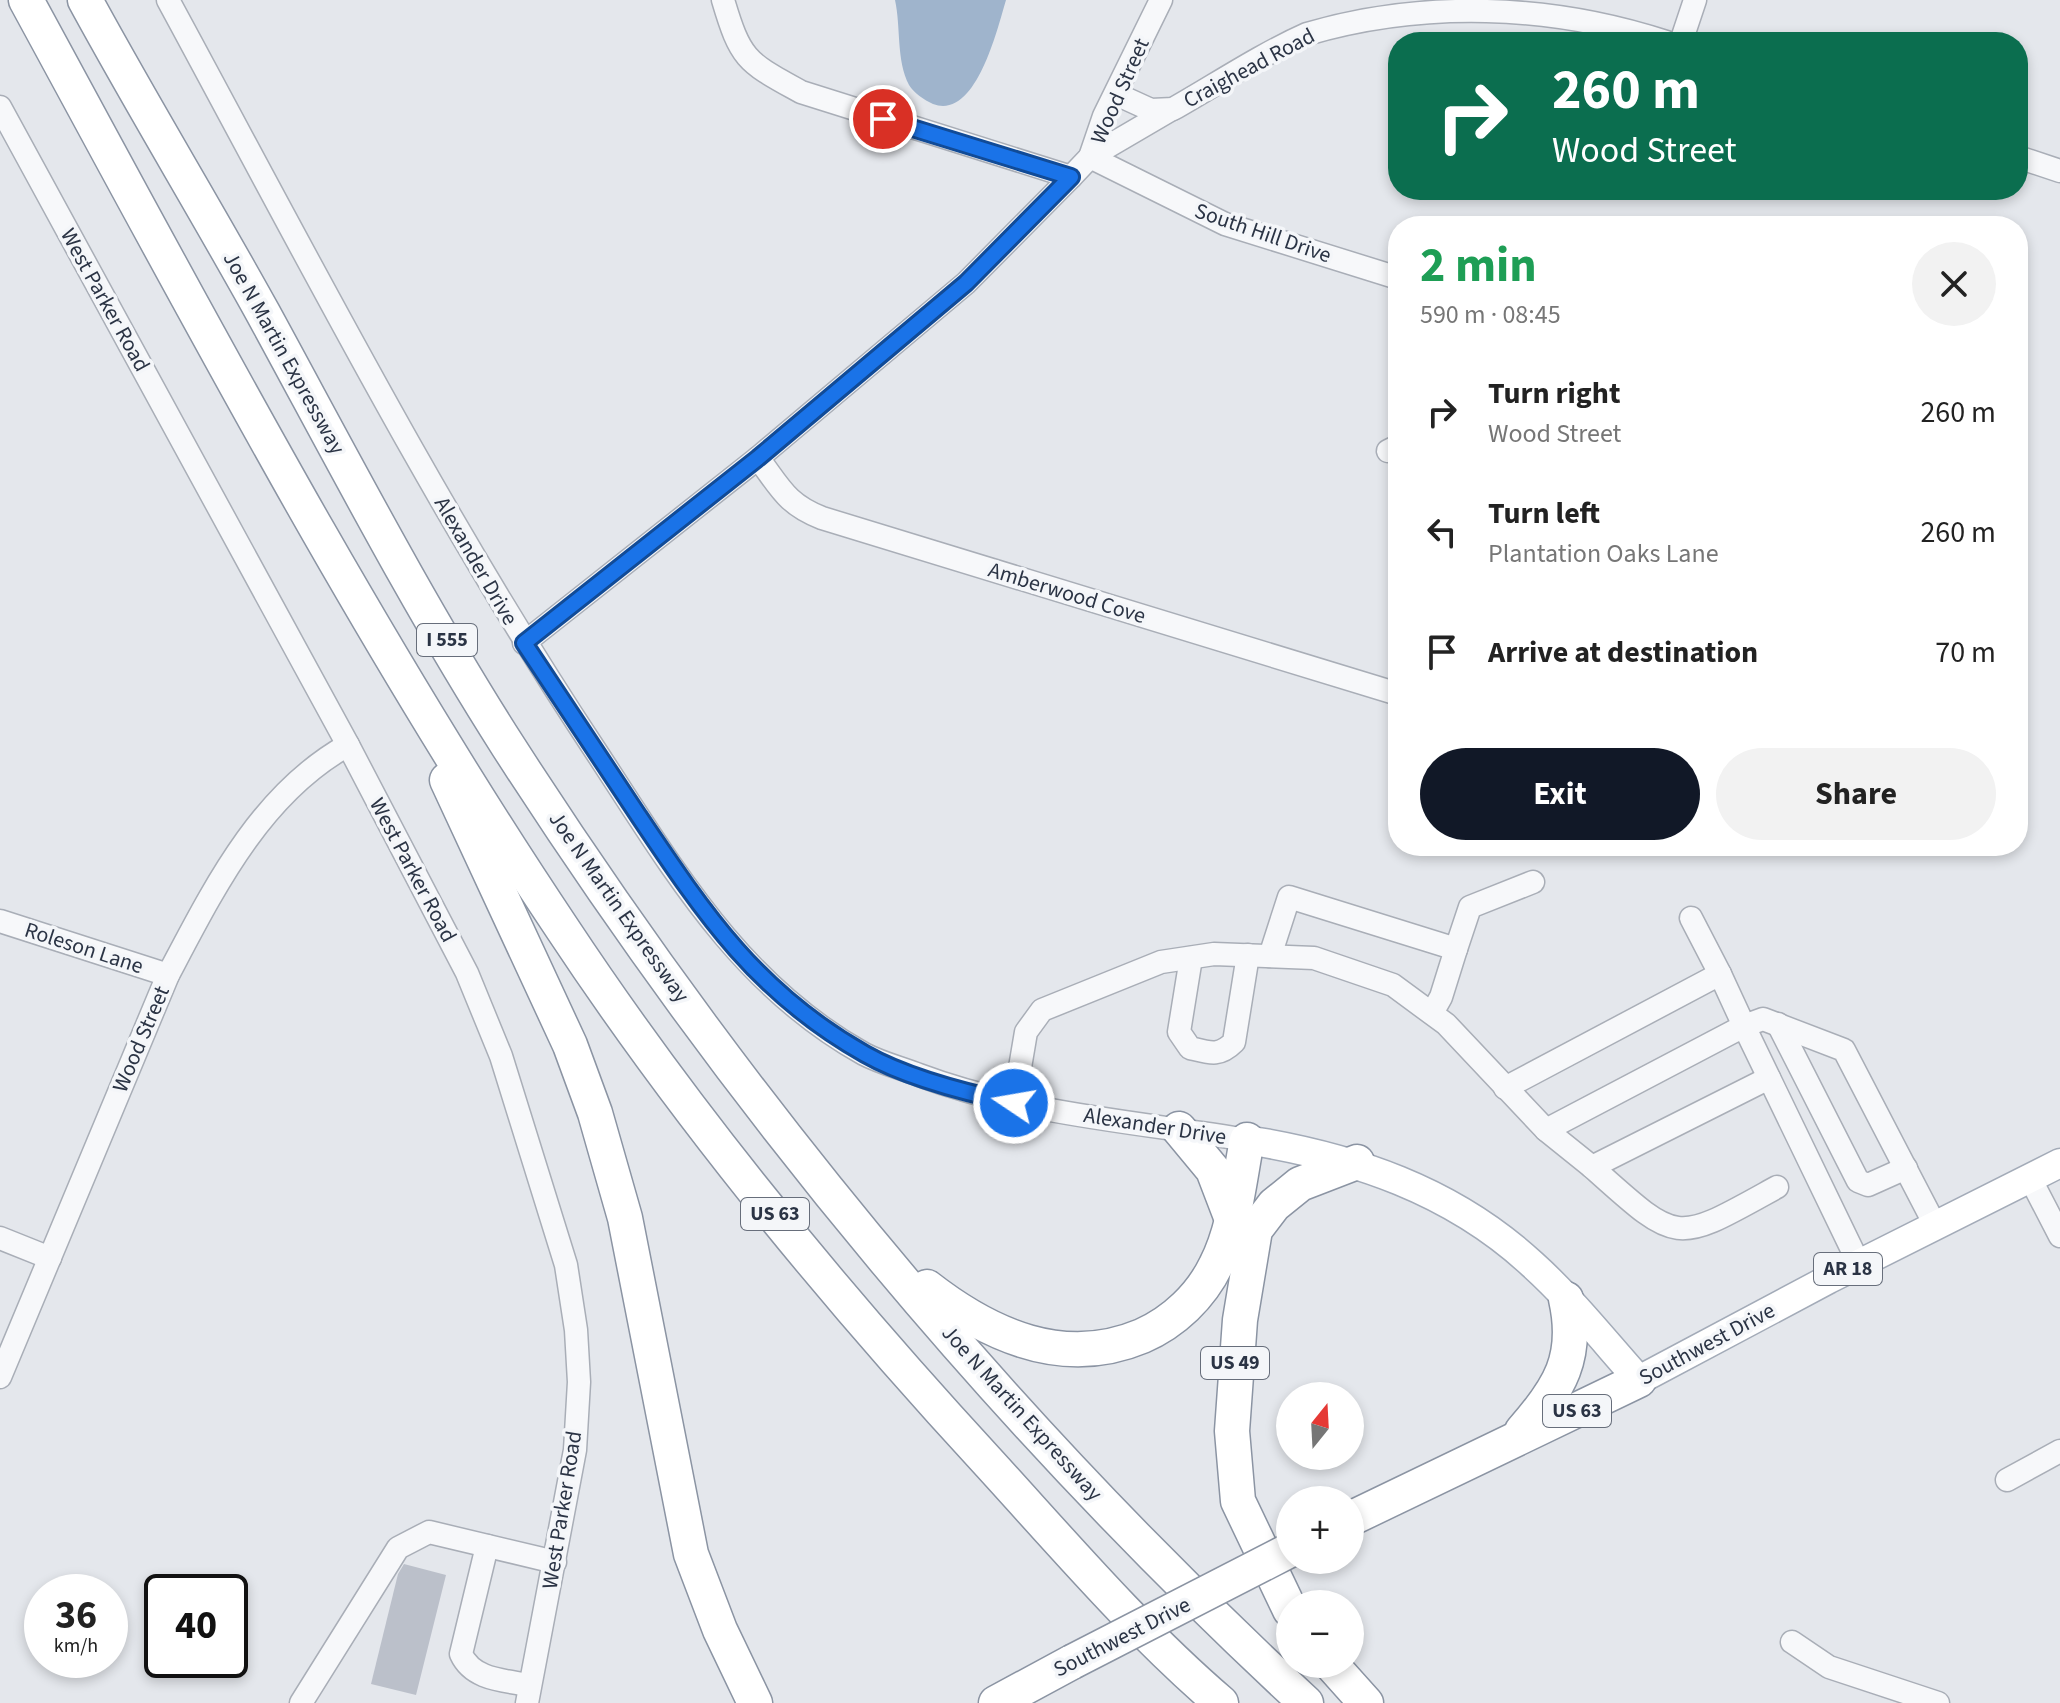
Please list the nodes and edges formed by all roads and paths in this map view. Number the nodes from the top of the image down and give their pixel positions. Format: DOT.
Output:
graph roads {
  1 [pos="26,0"];
  2 [pos="85,0"];
  3 [pos="168,0"];
  4 [pos="723,0"];
  5 [pos="1161,0"];
  6 [pos="1695,0"];
  7 [pos="1630,32"];
  8 [pos="1684,32"];
  9 [pos="1116,94"];
  10 [pos="0,107"];
  11 [pos="1173,109"];
  12 [pos="1090,157"];
  13 [pos="2028,160"];
  14 [pos="2060,171"];
  15 [pos="1071,177"];
  16 [pos="1388,275"];
  17 [pos="758,458"];
  18 [pos="524,643"];
  19 [pos="397,670"];
  20 [pos="1388,691"];
  21 [pos="348,745"];
  22 [pos="1533,882"];
  23 [pos="1691,918"];
  24 [pos="0,921"];
  25 [pos="1456,949"];
  26 [pos="1254,961"];
  27 [pos="1190,965"];
  28 [pos="1720,974"];
  29 [pos="168,975"];
  30 [pos="1432,1013"];
  31 [pos="1778,1024"];
  32 [pos="1744,1026"];
  33 [pos="1769,1078"];
  34 [pos="1505,1088"];
  35 [pos="1014,1103"];
  36 [pos="1179,1129"];
  37 [pos="1546,1130"];
  38 [pos="1257,1142"];
  39 [pos="1357,1162"];
  40 [pos="2060,1163"];
  41 [pos="1592,1167"];
  42 [pos="1906,1168"];
  43 [pos="2030,1178"];
  44 [pos="1777,1187"];
  45 [pos="1243,1224"];
  46 [pos="1935,1225"];
  47 [pos="2060,1236"];
  48 [pos="0,1238"];
  49 [pos="868,1242"];
  50 [pos="50,1258"];
  51 [pos="1859,1264"];
  52 [pos="1566,1299"];
  53 [pos="0,1377"];
  54 [pos="1639,1380"];
  55 [pos="1514,1441"];
  56 [pos="2060,1451"];
  57 [pos="2007,1480"];
  58 [pos="1364,1512"];
  59 [pos="487,1546"];
  60 [pos="1276,1557"];
  61 [pos="555,1562"];
  62 [pos="1280,1590"];
  63 [pos="1792,1642"];
  64 [pos="1344,1678"];
  65 [pos="528,1694"];
  66 [pos="301,1703"];
  67 [pos="755,1703"];
  68 [pos="996,1703"];
  69 [pos="1221,1703"];
  70 [pos="1306,1703"];
  71 [pos="1366,1703"];
  72 [pos="1938,1703"];
  1 -- 19 [label="highway, I 555"];
  2 -- 49 [label="highway, Joe N Martin Expressway / I 555"];
  3 -- 18 [label="street, Alexander Drive"];
  4 -- 15 [label="street"];
  5 -- 9 [label="street, Wood Street"];
  6 -- 8 [label="street"];
  7 -- 11 [label="street, Craighead Road"];
  9 -- 11 [label="street, Craighead Road"];
  9 -- 12 [label="street, Wood Street"];
  10 -- 21 [label="street, West Parker Road"];
  11 -- 12 [label="street"];
  12 -- 15 [label="street, Wood Street"];
  12 -- 16 [label="street, South Hill Drive"];
  13 -- 14 [label="street"];
  15 -- 17 [label="street, Wood Street"];
  17 -- 18 [label="street, Wood Street"];
  17 -- 20 [label="street, Amberwood Cove"];
  18 -- 35 [label="street, Alexander Drive"];
  19 -- 67 [label="highway"];
  19 -- 69 [label="highway, US 63"];
  21 -- 29 [label="street, Wood Street"];
  21 -- 61 [label="street, West Parker Road"];
  22 -- 25 [label="street"];
  23 -- 28 [label="street"];
  24 -- 29 [label="street, Roleson Lane"];
  25 -- 26 [label="street"];
  25 -- 30 [label="street"];
  26 -- 27 [label="street"];
  26 -- 27 [label="street"];
  26 -- 30 [label="street"];
  27 -- 35 [label="street"];
  28 -- 32 [label="street"];
  28 -- 34 [label="street"];
  29 -- 50 [label="street, Wood Street"];
  30 -- 34 [label="street"];
  31 -- 32 [label="street"];
  31 -- 42 [label="street"];
  31 -- 42 [label="street"];
  32 -- 33 [label="street"];
  32 -- 37 [label="street"];
  33 -- 41 [label="street"];
  33 -- 51 [label="street"];
  34 -- 37 [label="street"];
  35 -- 36 [label="street, Alexander Drive"];
  36 -- 38 [label="street, Alexander Drive"];
  36 -- 45 [label="highway"];
  37 -- 41 [label="street"];
  38 -- 39 [label="main road, Alexander Drive"];
  38 -- 45 [label="highway, US 49"];
  39 -- 45 [label="highway"];
  39 -- 52 [label="main road, Alexander Drive"];
  40 -- 43 [label="main road, Southwest Drive / AR 18"];
  41 -- 44 [label="street"];
  42 -- 46 [label="street"];
  43 -- 46 [label="main road, Southwest Drive / AR 18"];
  43 -- 47 [label="street"];
  45 -- 49 [label="highway"];
  45 -- 62 [label="highway, US 49"];
  46 -- 51 [label="main road, Southwest Drive / AR 18"];
  48 -- 50 [label="street"];
  49 -- 70 [label="highway, Joe N Martin Expressway"];
  50 -- 53 [label="street, Wood Street"];
  51 -- 54 [label="main road, Southwest Drive / AR 18"];
  52 -- 54 [label="main road, Alexander Drive / US 63"];
  52 -- 55 [label="highway"];
  54 -- 55 [label="highway, Southwest Drive / US 63"];
  55 -- 58 [label="highway, Southwest Drive"];
  56 -- 57 [label="street"];
  59 -- 61 [label="street"];
  59 -- 65 [label="street"];
  59 -- 66 [label="street"];
  60 -- 68 [label="highway, Southwest Drive, bridge"];
  61 -- 65 [label="street, West Parker Road"];
  63 -- 72 [label="street"];
  64 -- 71 [label="highway"];
}
